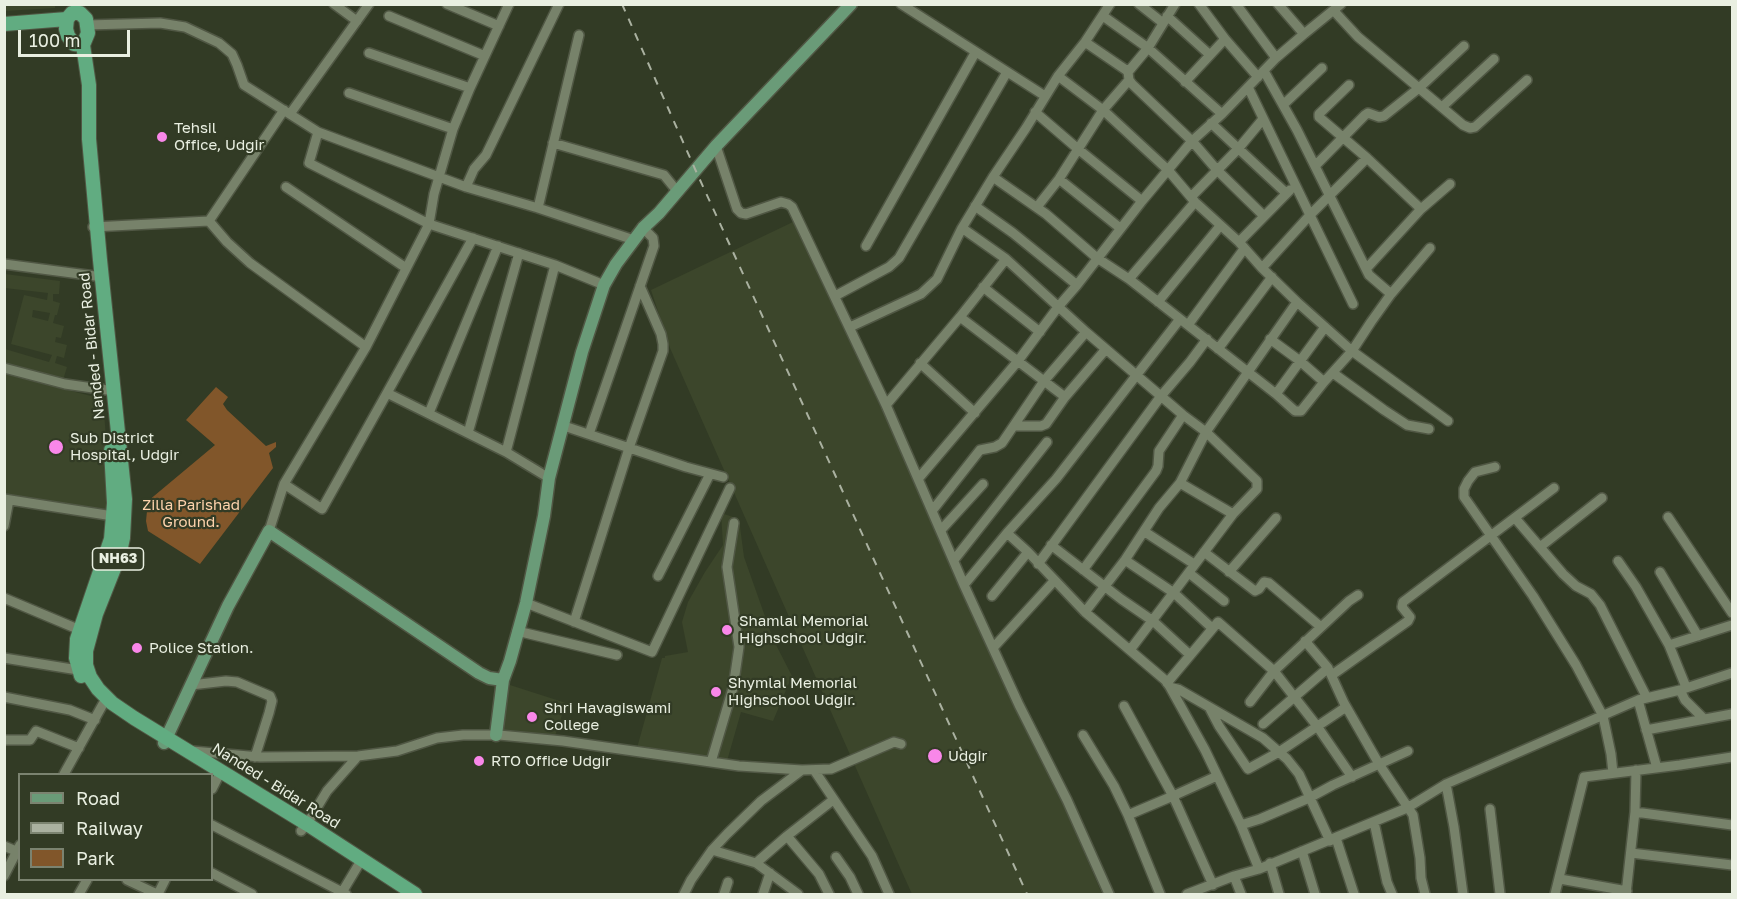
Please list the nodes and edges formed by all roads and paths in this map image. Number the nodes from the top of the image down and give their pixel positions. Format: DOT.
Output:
graph roads {
  1 [pos="334,4"];
  2 [pos="369,4"];
  3 [pos="447,4"];
  4 [pos="510,4"];
  5 [pos="559,4"];
  6 [pos="851,4"];
  7 [pos="901,4"];
  8 [pos="1110,4"];
  9 [pos="1139,4"];
  10 [pos="1175,4"];
  11 [pos="1199,4"];
  12 [pos="1236,4"];
  13 [pos="1278,4"];
  14 [pos="1338,8"];
  15 [pos="75,16"];
  16 [pos="389,16"];
  17 [pos="1103,16"];
  18 [pos="1165,19"];
  19 [pos="357,21"];
  20 [pos="4,24"];
  21 [pos="499,26"];
  22 [pos="4,32"];
  23 [pos="1304,34"];
  24 [pos="579,35"];
  25 [pos="1224,39"];
  26 [pos="1085,42"];
  27 [pos="81,45"];
  28 [pos="1464,46"];
  29 [pos="1148,48"];
  30 [pos="369,53"];
  31 [pos="975,53"];
  32 [pos="1210,55"];
  33 [pos="485,57"];
  34 [pos="1276,58"];
  35 [pos="1494,59"];
  36 [pos="1322,68"];
  37 [pos="1008,72"];
  38 [pos="1261,74"];
  39 [pos="1058,76"];
  40 [pos="1129,76"];
  41 [pos="1527,80"];
  42 [pos="1185,82"];
  43 [pos="1349,85"];
  44 [pos="1248,87"];
  45 [pos="470,88"];
  46 [pos="1419,88"];
  47 [pos="348,93"];
  48 [pos="1045,96"];
  49 [pos="1283,105"];
  50 [pos="1442,107"];
  51 [pos="1103,110"];
  52 [pos="287,112"];
  53 [pos="1035,112"];
  54 [pos="1222,114"];
  55 [pos="1263,119"];
  56 [pos="1211,123"];
  57 [pos="453,129"];
  58 [pos="318,132"];
  59 [pos="1343,138"];
  60 [pos="1192,141"];
  61 [pos="554,143"];
  62 [pos="716,146"];
  63 [pos="1078,149"];
  64 [pos="1238,149"];
  65 [pos="1367,158"];
  66 [pos="1315,166"];
  67 [pos="1168,170"];
  68 [pos="1217,170"];
  69 [pos="439,177"];
  70 [pos="993,177"];
  71 [pos="1059,179"];
  72 [pos="1450,184"];
  73 [pos="1296,185"];
  74 [pos="286,187"];
  75 [pos="466,187"];
  76 [pos="677,191"];
  77 [pos="1286,193"];
  78 [pos="1329,196"];
  79 [pos="1193,199"];
  80 [pos="1142,201"];
  81 [pos="975,206"];
  82 [pos="1037,207"];
  83 [pos="538,208"];
  84 [pos="1421,209"];
  85 [pos="1310,215"];
  86 [pos="1264,216"];
  87 [pos="209,221"];
  88 [pos="429,224"];
  89 [pos="1220,226"];
  90 [pos="94,227"];
  91 [pos="643,228"];
  92 [pos="962,228"];
  93 [pos="1120,228"];
  94 [pos="473,238"];
  95 [pos="634,240"];
  96 [pos="498,246"];
  97 [pos="866,246"];
  98 [pos="1241,246"];
  99 [pos="1430,248"];
  100 [pos="519,253"];
  101 [pos="1097,258"];
  102 [pos="1006,259"];
  103 [pos="4,264"];
  104 [pos="555,265"];
  105 [pos="406,268"];
  106 [pos="1262,268"];
  107 [pos="1366,269"];
  108 [pos="95,276"];
  109 [pos="1272,277"];
  110 [pos="1129,279"];
  111 [pos="604,285"];
  112 [pos="1077,285"];
  113 [pos="640,286"];
  114 [pos="983,287"];
  115 [pos="1391,294"];
  116 [pos="835,296"];
  117 [pos="1158,302"];
  118 [pos="1297,302"];
  119 [pos="1353,304"];
  120 [pos="1058,307"];
  121 [pos="960,317"];
  122 [pos="1184,322"];
  123 [pos="850,327"];
  124 [pos="1325,327"];
  125 [pos="1040,332"];
  126 [pos="1086,332"];
  127 [pos="1207,339"];
  128 [pos="1270,339"];
  129 [pos="366,347"];
  130 [pos="1218,348"];
  131 [pos="1106,349"];
  132 [pos="1352,351"];
  133 [pos="1300,361"];
  134 [pos="1018,362"];
  135 [pos="920,363"];
  136 [pos="4,369"];
  137 [pos="1247,372"];
  138 [pos="1333,373"];
  139 [pos="1137,375"];
  140 [pos="1044,381"];
  141 [pos="1324,382"];
  142 [pos="107,390"];
  143 [pos="387,393"];
  144 [pos="1276,394"];
  145 [pos="1161,396"];
  146 [pos="1065,397"];
  147 [pos="886,405"];
  148 [pos="429,413"];
  149 [pos="975,413"];
  150 [pos="1183,416"];
  151 [pos="1448,421"];
  152 [pos="564,426"];
  153 [pos="1014,426"];
  154 [pos="1429,429"];
  155 [pos="1206,432"];
  156 [pos="468,433"];
  157 [pos="589,434"];
  158 [pos="1047,442"];
  159 [pos="629,448"];
  160 [pos="507,452"];
  161 [pos="1495,467"];
  162 [pos="710,474"];
  163 [pos="723,477"];
  164 [pos="549,478"];
  165 [pos="918,479"];
  166 [pos="1180,483"];
  167 [pos="284,484"];
  168 [pos="983,484"];
  169 [pos="730,488"];
  170 [pos="1554,488"];
  171 [pos="1602,498"];
  172 [pos="7,500"];
  173 [pos="932,511"];
  174 [pos="1233,514"];
  175 [pos="113,516"];
  176 [pos="1668,517"];
  177 [pos="1276,518"];
  178 [pos="1515,518"];
  179 [pos="734,523"];
  180 [pos="4,526"];
  181 [pos="269,531"];
  182 [pos="941,531"];
  183 [pos="1145,532"];
  184 [pos="1007,533"];
  185 [pos="1492,536"];
  186 [pos="1051,545"];
  187 [pos="1540,547"];
  188 [pos="1028,552"];
  189 [pos="1204,552"];
  190 [pos="954,560"];
  191 [pos="1125,560"];
  192 [pos="1618,561"];
  193 [pos="1038,564"];
  194 [pos="1191,569"];
  195 [pos="1083,570"];
  196 [pos="1229,572"];
  197 [pos="1660,572"];
  198 [pos="658,576"];
  199 [pos="1054,581"];
  200 [pos="964,585"];
  201 [pos="1105,587"];
  202 [pos="1174,593"];
  203 [pos="1358,595"];
  204 [pos="992,596"];
  205 [pos="4,598"];
  206 [pos="1224,601"];
  207 [pos="526,603"];
  208 [pos="1085,612"];
  209 [pos="1732,613"];
  210 [pos="574,621"];
  211 [pos="1153,621"];
  212 [pos="1732,625"];
  213 [pos="1321,627"];
  214 [pos="1212,628"];
  215 [pos="80,630"];
  216 [pos="517,632"];
  217 [pos="1698,636"];
  218 [pos="1305,641"];
  219 [pos="1669,645"];
  220 [pos="993,648"];
  221 [pos="1130,650"];
  222 [pos="617,655"];
  223 [pos="1190,655"];
  224 [pos="4,658"];
  225 [pos="78,670"];
  226 [pos="1274,670"];
  227 [pos="1330,672"];
  228 [pos="1732,673"];
  229 [pos="503,680"];
  230 [pos="191,685"];
  231 [pos="1168,685"];
  232 [pos="1683,688"];
  233 [pos="4,697"];
  234 [pos="1295,697"];
  235 [pos="1642,699"];
  236 [pos="1250,702"];
  237 [pos="104,704"];
  238 [pos="1124,706"];
  239 [pos="1208,706"];
  240 [pos="1346,706"];
  241 [pos="1732,714"];
  242 [pos="1603,716"];
  243 [pos="1703,718"];
  244 [pos="95,720"];
  245 [pos="1263,724"];
  246 [pos="1317,726"];
  247 [pos="1646,730"];
  248 [pos="496,735"];
  249 [pos="1083,735"];
  250 [pos="4,740"];
  251 [pos="165,740"];
  252 [pos="901,744"];
  253 [pos="79,748"];
  254 [pos="188,750"];
  255 [pos="1408,751"];
  256 [pos="1279,752"];
  257 [pos="358,756"];
  258 [pos="255,757"];
  259 [pos="1732,757"];
  260 [pos="711,762"];
  261 [pos="1379,764"];
  262 [pos="1657,768"];
  263 [pos="802,770"];
  264 [pos="813,770"];
  265 [pos="1636,770"];
  266 [pos="65,773"];
  267 [pos="203,773"];
  268 [pos="1613,773"];
  269 [pos="1216,776"];
  270 [pos="1352,777"];
  271 [pos="215,783"];
  272 [pos="1446,784"];
  273 [pos="1173,796"];
  274 [pos="1309,798"];
  275 [pos="833,800"];
  276 [pos="1407,808"];
  277 [pos="1490,809"];
  278 [pos="1635,812"];
  279 [pos="1128,815"];
  280 [pos="1374,822"];
  281 [pos="1241,825"];
  282 [pos="1732,825"];
  283 [pos="213,826"];
  284 [pos="304,828"];
  285 [pos="787,836"];
  286 [pos="1333,840"];
  287 [pos="4,846"];
  288 [pos="18,848"];
  289 [pos="712,850"];
  290 [pos="1302,851"];
  291 [pos="1631,853"];
  292 [pos="836,856"];
  293 [pos="359,862"];
  294 [pos="756,862"];
  295 [pos="1270,863"];
  296 [pos="1732,865"];
  297 [pos="1259,869"];
  298 [pos="770,873"];
  299 [pos="213,874"];
  300 [pos="4,876"];
  301 [pos="1234,876"];
  302 [pos="1560,879"];
  303 [pos="131,881"];
  304 [pos="728,882"];
  305 [pos="1213,885"];
  306 [pos="1201,892"];
  307 [pos="1627,892"];
  308 [pos="158,894"];
  309 [pos="252,894"];
  310 [pos="343,894"];
  311 [pos="400,894"];
  312 [pos="416,894"];
  313 [pos="684,894"];
  314 [pos="724,894"];
  315 [pos="763,894"];
  316 [pos="798,894"];
  317 [pos="829,894"];
  318 [pos="858,894"];
  319 [pos="889,894"];
  320 [pos="1109,894"];
  321 [pos="1160,894"];
  322 [pos="1187,894"];
  323 [pos="1241,894"];
  324 [pos="1279,894"];
  325 [pos="1315,894"];
  326 [pos="1354,894"];
  327 [pos="1392,894"];
  328 [pos="1425,894"];
  329 [pos="1463,894"];
  330 [pos="1500,894"];
  331 [pos="1555,894"];
  1 -- 19 [label="street"];
  2 -- 19 [label="street"];
  3 -- 21 [label="street"];
  4 -- 21 [label="street"];
  5 -- 75 [label="street"];
  6 -- 62 [label="main road"];
  7 -- 31 [label="street"];
  8 -- 17 [label="street"];
  9 -- 18 [label="street"];
  10 -- 18 [label="street"];
  11 -- 25 [label="street"];
  12 -- 34 [label="street"];
  13 -- 23 [label="street"];
  14 -- 23 [label="street"];
  14 -- 46 [label="street"];
  15 -- 20 [label="highway"];
  15 -- 22 [label="highway"];
  15 -- 27 [label="highway, NH63"];
  15 -- 27 [label="highway, NH63"];
  15 -- 52 [label="street"];
  16 -- 33 [label="street"];
  17 -- 26 [label="street"];
  17 -- 29 [label="street"];
  18 -- 29 [label="street"];
  18 -- 32 [label="street"];
  19 -- 52 [label="street"];
  21 -- 33 [label="street"];
  23 -- 34 [label="street"];
  24 -- 61 [label="street"];
  25 -- 32 [label="street"];
  25 -- 38 [label="street"];
  26 -- 39 [label="street"];
  26 -- 40 [label="street"];
  27 -- 90 [label="highway, Nanded - Bidar Road / NH63"];
  28 -- 46 [label="street"];
  29 -- 40 [label="street"];
  29 -- 42 [label="street"];
  30 -- 45 [label="street"];
  31 -- 37 [label="street"];
  31 -- 97 [label="street"];
  32 -- 42 [label="street"];
  33 -- 45 [label="street"];
  34 -- 38 [label="street"];
  35 -- 50 [label="street"];
  36 -- 49 [label="street"];
  37 -- 48 [label="street"];
  37 -- 116 [label="street"];
  38 -- 44 [label="street"];
  38 -- 49 [label="street"];
  39 -- 48 [label="street"];
  39 -- 51 [label="street"];
  40 -- 51 [label="street"];
  40 -- 60 [label="street"];
  41 -- 50 [label="street"];
  42 -- 54 [label="street"];
  43 -- 59 [label="street"];
  44 -- 54 [label="street"];
  44 -- 55 [label="street"];
  45 -- 57 [label="street"];
  46 -- 50 [label="street"];
  46 -- 59 [label="street"];
  47 -- 57 [label="street"];
  48 -- 53 [label="street"];
  49 -- 66 [label="street"];
  51 -- 63 [label="street"];
  51 -- 67 [label="street"];
  52 -- 58 [label="street"];
  52 -- 87 [label="street"];
  53 -- 63 [label="street"];
  53 -- 70 [label="street"];
  54 -- 56 [label="street"];
  55 -- 64 [label="street"];
  55 -- 73 [label="street"];
  56 -- 60 [label="street"];
  56 -- 64 [label="street"];
  57 -- 69 [label="street"];
  58 -- 69 [label="street"];
  58 -- 88 [label="street"];
  59 -- 65 [label="street"];
  59 -- 66 [label="street"];
  60 -- 67 [label="street"];
  60 -- 68 [label="street"];
  61 -- 76 [label="street"];
  61 -- 83 [label="street"];
  62 -- 76 [label="main road"];
  62 -- 116 [label="street"];
  63 -- 71 [label="street"];
  63 -- 80 [label="street"];
  64 -- 68 [label="street"];
  64 -- 77 [label="street"];
  65 -- 78 [label="street"];
  65 -- 84 [label="street"];
  66 -- 78 [label="street"];
  67 -- 79 [label="street"];
  67 -- 80 [label="street"];
  68 -- 79 [label="street"];
  68 -- 86 [label="street"];
  69 -- 75 [label="street"];
  69 -- 88 [label="street"];
  70 -- 81 [label="street"];
  70 -- 82 [label="street"];
  71 -- 82 [label="street"];
  71 -- 93 [label="street"];
  72 -- 84 [label="street"];
  73 -- 77 [label="street"];
  73 -- 85 [label="street"];
  74 -- 105 [label="street"];
  75 -- 83 [label="street"];
  76 -- 91 [label="main road"];
  77 -- 86 [label="street"];
  78 -- 85 [label="street"];
  78 -- 107 [label="street"];
  79 -- 89 [label="street"];
  79 -- 110 [label="street"];
  80 -- 93 [label="street"];
  81 -- 92 [label="street"];
  81 -- 112 [label="street"];
  82 -- 101 [label="street"];
  83 -- 95 [label="street"];
  84 -- 107 [label="street"];
  85 -- 106 [label="street"];
  85 -- 119 [label="street"];
  86 -- 98 [label="street"];
  87 -- 90 [label="street"];
  87 -- 129 [label="street"];
  88 -- 94 [label="street"];
  88 -- 105 [label="street"];
  89 -- 98 [label="street"];
  89 -- 117 [label="street"];
  90 -- 108 [label="highway, Nanded - Bidar Road / NH63"];
  90 -- 251 [label="highway, Nanded - Bidar Road / NH63"];
  91 -- 95 [label="main road"];
  91 -- 113 [label="street"];
  92 -- 102 [label="street"];
  92 -- 123 [label="street"];
  93 -- 101 [label="street"];
  94 -- 96 [label="street"];
  94 -- 143 [label="street"];
  95 -- 111 [label="main road"];
  96 -- 100 [label="street"];
  96 -- 148 [label="street"];
  98 -- 106 [label="street"];
  98 -- 122 [label="street"];
  99 -- 115 [label="street"];
  100 -- 104 [label="street"];
  100 -- 156 [label="street"];
  101 -- 110 [label="street"];
  101 -- 112 [label="street"];
  102 -- 114 [label="street"];
  102 -- 120 [label="street"];
  103 -- 108 [label="street"];
  104 -- 111 [label="street"];
  104 -- 160 [label="street"];
  105 -- 129 [label="street"];
  106 -- 109 [label="street"];
  107 -- 115 [label="street"];
  108 -- 142 [label="highway, Nanded - Bidar Road / NH63"];
  109 -- 118 [label="street"];
  109 -- 130 [label="street"];
  110 -- 117 [label="street"];
  111 -- 152 [label="main road"];
  112 -- 120 [label="street"];
  113 -- 157 [label="street"];
  113 -- 159 [label="street"];
  114 -- 121 [label="street"];
  114 -- 125 [label="street"];
  115 -- 132 [label="street"];
  116 -- 123 [label="street"];
  117 -- 122 [label="street"];
  118 -- 124 [label="street"];
  118 -- 128 [label="street"];
  120 -- 125 [label="street"];
  120 -- 126 [label="street"];
  121 -- 134 [label="street"];
  121 -- 135 [label="street"];
  122 -- 127 [label="street"];
  122 -- 139 [label="street"];
  123 -- 147 [label="street"];
  124 -- 132 [label="street"];
  124 -- 133 [label="street"];
  125 -- 134 [label="street"];
  126 -- 131 [label="street"];
  126 -- 140 [label="street"];
  127 -- 130 [label="street"];
  127 -- 145 [label="street"];
  128 -- 133 [label="street"];
  128 -- 137 [label="street"];
  129 -- 167 [label="street"];
  130 -- 137 [label="street"];
  131 -- 139 [label="street"];
  131 -- 146 [label="street"];
  132 -- 138 [label="street"];
  132 -- 151 [label="street"];
  133 -- 141 [label="street"];
  133 -- 144 [label="street"];
  134 -- 140 [label="street"];
  134 -- 149 [label="street"];
  135 -- 147 [label="street"];
  135 -- 149 [label="street"];
  136 -- 142 [label="street"];
  137 -- 144 [label="street"];
  137 -- 155 [label="street"];
  138 -- 141 [label="street"];
  138 -- 154 [label="street"];
  139 -- 145 [label="street"];
  139 -- 184 [label="street"];
  140 -- 146 [label="street"];
  140 -- 153 [label="street"];
  141 -- 144 [label="street"];
  142 -- 175 [label="highway, Nanded - Bidar Road / NH63"];
  143 -- 148 [label="street"];
  143 -- 167 [label="street"];
  145 -- 150 [label="street"];
  145 -- 186 [label="street"];
  146 -- 153 [label="street"];
  147 -- 165 [label="street"];
  148 -- 156 [label="street"];
  149 -- 165 [label="street"];
  150 -- 155 [label="street"];
  150 -- 195 [label="street"];
  152 -- 157 [label="street"];
  152 -- 164 [label="main road"];
  153 -- 173 [label="street"];
  155 -- 166 [label="street"];
  155 -- 174 [label="street"];
  156 -- 160 [label="street"];
  157 -- 159 [label="street"];
  158 -- 190 [label="street"];
  159 -- 162 [label="street"];
  159 -- 210 [label="street"];
  160 -- 164 [label="street"];
  161 -- 185 [label="street"];
  162 -- 163 [label="street"];
  162 -- 198 [label="street"];
  164 -- 207 [label="main road"];
  165 -- 173 [label="street"];
  166 -- 174 [label="street"];
  166 -- 183 [label="street"];
  167 -- 181 [label="street"];
  168 -- 182 [label="street"];
  169 -- 210 [label="street"];
  170 -- 178 [label="street"];
  171 -- 187 [label="street"];
  172 -- 175 [label="street"];
  172 -- 180 [label="street"];
  173 -- 182 [label="street"];
  174 -- 189 [label="street"];
  175 -- 215 [label="highway, Nanded - Bidar Road / NH63"];
  176 -- 209 [label="street"];
  177 -- 196 [label="street"];
  178 -- 185 [label="street"];
  178 -- 187 [label="street"];
  179 -- 260 [label="street"];
  181 -- 229 [label="main road"];
  181 -- 230 [label="main road"];
  182 -- 190 [label="street"];
  183 -- 191 [label="street"];
  183 -- 194 [label="street"];
  184 -- 188 [label="street"];
  184 -- 200 [label="street"];
  185 -- 227 [label="street"];
  185 -- 242 [label="street"];
  186 -- 193 [label="street"];
  186 -- 195 [label="street"];
  187 -- 235 [label="street"];
  188 -- 193 [label="street"];
  188 -- 204 [label="street"];
  189 -- 194 [label="street"];
  189 -- 196 [label="street"];
  190 -- 200 [label="street"];
  191 -- 201 [label="street"];
  191 -- 202 [label="street"];
  192 -- 219 [label="street"];
  193 -- 199 [label="street"];
  194 -- 202 [label="street"];
  194 -- 206 [label="street"];
  195 -- 201 [label="street"];
  196 -- 213 [label="street"];
  197 -- 217 [label="street"];
  199 -- 208 [label="street"];
  199 -- 220 [label="street"];
  200 -- 220 [label="street"];
  201 -- 208 [label="street"];
  201 -- 211 [label="street"];
  202 -- 211 [label="street"];
  202 -- 214 [label="street"];
  203 -- 213 [label="street"];
  205 -- 215 [label="street"];
  207 -- 210 [label="street"];
  207 -- 216 [label="main road"];
  208 -- 221 [label="street"];
  211 -- 221 [label="street"];
  211 -- 223 [label="street"];
  212 -- 217 [label="street"];
  213 -- 218 [label="street"];
  214 -- 223 [label="street"];
  214 -- 226 [label="street"];
  215 -- 225 [label="highway, Nanded - Bidar Road / NH63"];
  216 -- 222 [label="street"];
  216 -- 229 [label="main road"];
  217 -- 219 [label="street"];
  218 -- 226 [label="street"];
  218 -- 227 [label="street"];
  219 -- 232 [label="street"];
  220 -- 320 [label="street"];
  221 -- 231 [label="street"];
  223 -- 231 [label="street"];
  224 -- 225 [label="street"];
  225 -- 237 [label="highway, Nanded - Bidar Road / NH63"];
  226 -- 234 [label="street"];
  226 -- 236 [label="street"];
  227 -- 234 [label="street"];
  227 -- 240 [label="street"];
  228 -- 232 [label="street"];
  229 -- 248 [label="main road"];
  230 -- 251 [label="main road"];
  230 -- 258 [label="street"];
  231 -- 239 [label="street"];
  231 -- 269 [label="street"];
  232 -- 235 [label="street"];
  232 -- 243 [label="street"];
  233 -- 244 [label="street"];
  234 -- 245 [label="street"];
  234 -- 246 [label="street"];
  235 -- 242 [label="street"];
  235 -- 247 [label="street"];
  237 -- 244 [label="street"];
  237 -- 251 [label="highway, Nanded - Bidar Road / NH63"];
  238 -- 273 [label="street"];
  239 -- 256 [label="street"];
  239 -- 256 [label="street"];
  240 -- 246 [label="street"];
  240 -- 261 [label="street"];
  241 -- 243 [label="street"];
  242 -- 268 [label="street"];
  242 -- 272 [label="street"];
  243 -- 247 [label="street"];
  244 -- 253 [label="street"];
  246 -- 256 [label="street"];
  246 -- 270 [label="street"];
  247 -- 262 [label="street"];
  248 -- 257 [label="street"];
  248 -- 260 [label="street"];
  249 -- 279 [label="street"];
  250 -- 253 [label="street"];
  251 -- 254 [label="highway, Nanded - Bidar Road / NH63"];
  251 -- 267 [label="highway, Nanded - Bidar Road / NH63"];
  252 -- 264 [label="street"];
  253 -- 266 [label="street"];
  254 -- 258 [label="street"];
  254 -- 284 [label="highway, Nanded - Bidar Road / NH63"];
  255 -- 261 [label="street"];
  256 -- 274 [label="street"];
  257 -- 258 [label="street"];
  257 -- 284 [label="street"];
  259 -- 262 [label="street"];
  260 -- 263 [label="street"];
  261 -- 270 [label="street"];
  261 -- 276 [label="street"];
  262 -- 265 [label="street"];
  263 -- 264 [label="street"];
  263 -- 289 [label="street"];
  264 -- 275 [label="street"];
  265 -- 268 [label="street"];
  265 -- 278 [label="street"];
  268 -- 302 [label="street"];
  269 -- 273 [label="street"];
  269 -- 281 [label="street"];
  270 -- 274 [label="street"];
  271 -- 284 [label="highway, Nanded - Bidar Road / NH63"];
  272 -- 276 [label="street"];
  272 -- 329 [label="street"];
  273 -- 279 [label="street"];
  273 -- 305 [label="street"];
  274 -- 281 [label="street"];
  274 -- 286 [label="street"];
  275 -- 285 [label="street"];
  275 -- 319 [label="street"];
  276 -- 280 [label="street"];
  276 -- 328 [label="street"];
  277 -- 330 [label="street"];
  278 -- 282 [label="street"];
  278 -- 291 [label="street"];
  279 -- 321 [label="street"];
  280 -- 286 [label="street"];
  280 -- 327 [label="street"];
  281 -- 297 [label="street"];
  283 -- 310 [label="street"];
  284 -- 293 [label="highway, Nanded - Bidar Road / NH63"];
  285 -- 294 [label="street"];
  285 -- 317 [label="street"];
  286 -- 290 [label="street"];
  286 -- 326 [label="street"];
  287 -- 288 [label="street"];
  288 -- 300 [label="street"];
  289 -- 294 [label="street"];
  289 -- 313 [label="street"];
  290 -- 295 [label="street"];
  290 -- 325 [label="street"];
  291 -- 296 [label="street"];
  291 -- 307 [label="street"];
  292 -- 318 [label="street"];
  293 -- 310 [label="street"];
  293 -- 311 [label="highway, Nanded - Bidar Road / NH63"];
  293 -- 312 [label="highway, Nanded - Bidar Road / NH63"];
  294 -- 298 [label="street"];
  295 -- 297 [label="street"];
  295 -- 324 [label="street"];
  297 -- 301 [label="street"];
  298 -- 315 [label="street"];
  298 -- 316 [label="street"];
  299 -- 309 [label="street"];
  301 -- 305 [label="street"];
  301 -- 323 [label="street"];
  302 -- 307 [label="street"];
  302 -- 331 [label="street"];
  303 -- 308 [label="street"];
  304 -- 314 [label="street"];
  305 -- 306 [label="street"];
  306 -- 322 [label="street"];
}
